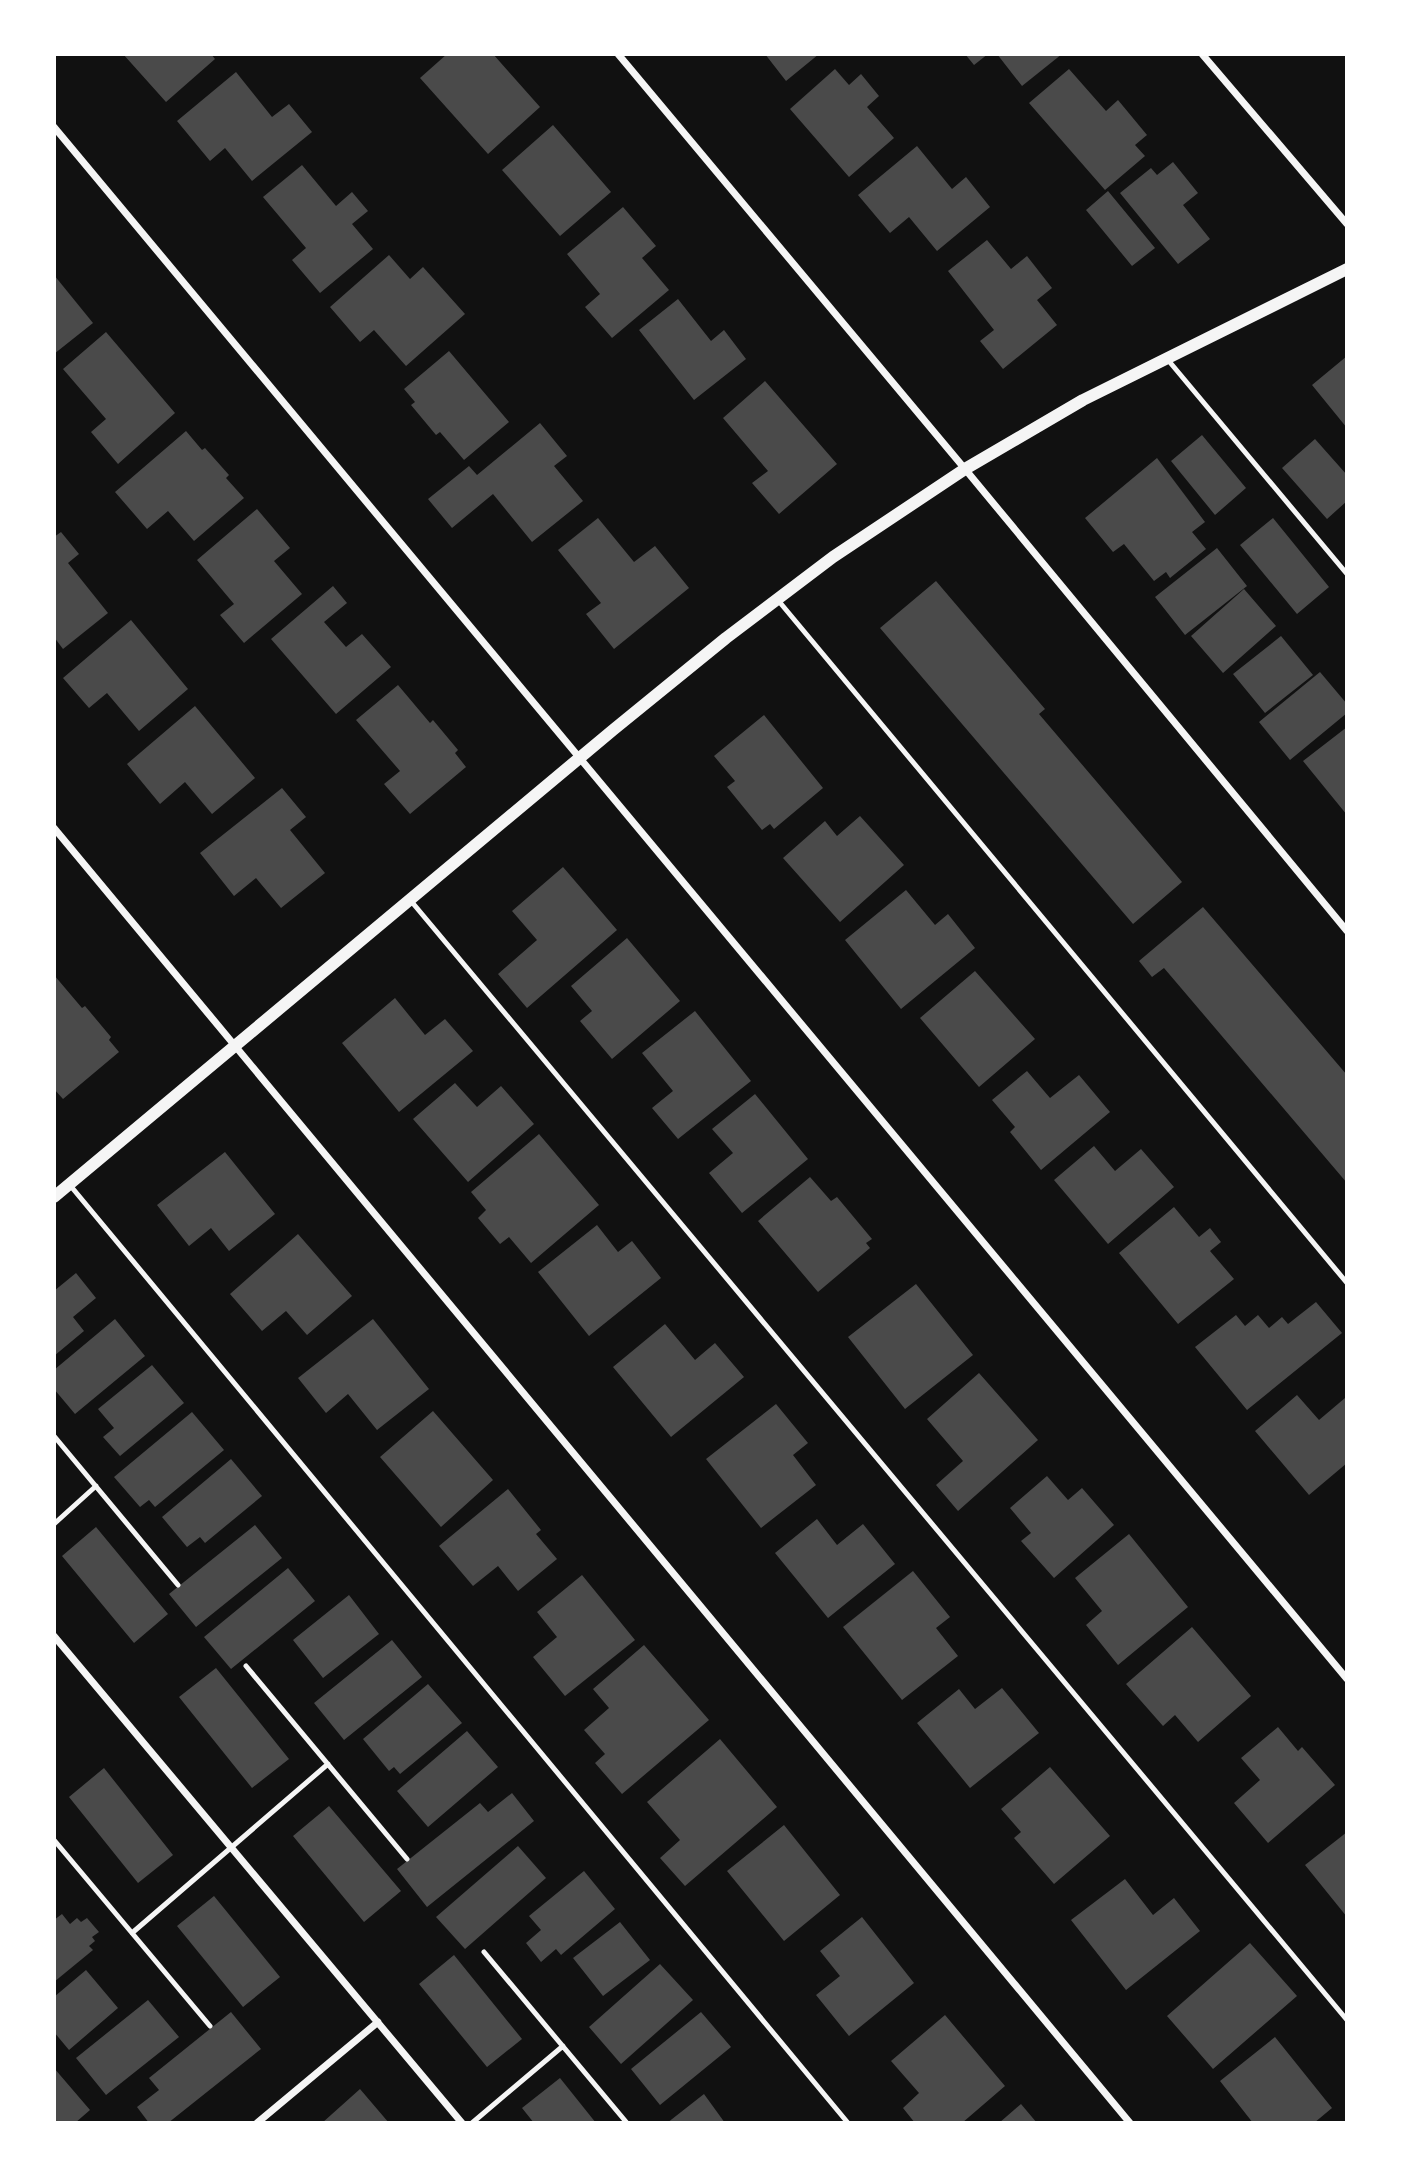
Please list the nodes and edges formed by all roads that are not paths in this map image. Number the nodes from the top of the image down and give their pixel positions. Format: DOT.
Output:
graph roads {
  1 [pos="618,54"];
  2 [pos="1202,54"];
  3 [pos="54,127"];
  4 [pos="1347,225"];
  5 [pos="1347,269"];
  6 [pos="1166,358"];
  7 [pos="965,469"];
  8 [pos="1347,574"];
  9 [pos="778,599"];
  10 [pos="579,758"];
  11 [pos="54,828"];
  12 [pos="409,898"];
  13 [pos="1347,931"];
  14 [pos="236,1045"];
  15 [pos="69,1184"];
  16 [pos="54,1197"];
  17 [pos="1347,1283"];
  18 [pos="54,1436"];
  19 [pos="96,1486"];
  20 [pos="54,1524"];
  21 [pos="178,1585"];
  22 [pos="54,1636"];
  23 [pos="246,1666"];
  24 [pos="1347,1679"];
  25 [pos="328,1764"];
  26 [pos="54,1840"];
  27 [pos="233,1848"];
  28 [pos="407,1858"];
  29 [pos="132,1933"];
  30 [pos="484,1952"];
  31 [pos="1347,2020"];
  32 [pos="378,2022"];
  33 [pos="210,2026"];
  34 [pos="563,2046"];
  35 [pos="257,2123"];
  36 [pos="462,2123"];
  37 [pos="472,2123"];
  38 [pos="627,2123"];
  39 [pos="848,2123"];
  40 [pos="1130,2123"];
  1 -- 7 [label="street"];
  2 -- 4 [label="street"];
  3 -- 10 [label="street"];
  5 -- 6 [label="street"];
  6 -- 7 [label="street"];
  6 -- 8 [label="lane"];
  7 -- 9 [label="street"];
  7 -- 13 [label="street"];
  9 -- 10 [label="street"];
  9 -- 17 [label="lane"];
  10 -- 12 [label="street"];
  10 -- 24 [label="street"];
  11 -- 14 [label="street"];
  12 -- 14 [label="street"];
  12 -- 31 [label="lane"];
  14 -- 15 [label="street"];
  14 -- 40 [label="street"];
  15 -- 16 [label="street"];
  15 -- 39 [label="lane"];
  18 -- 19 [label="lane"];
  19 -- 20 [label="lane"];
  19 -- 21 [label="lane"];
  22 -- 27 [label="street"];
  23 -- 25 [label="lane"];
  25 -- 27 [label="lane"];
  25 -- 28 [label="lane"];
  26 -- 29 [label="lane"];
  27 -- 29 [label="lane"];
  27 -- 32 [label="street"];
  29 -- 33 [label="lane"];
  30 -- 34 [label="lane"];
  32 -- 35 [label="street"];
  32 -- 36 [label="street"];
  34 -- 37 [label="lane"];
  34 -- 38 [label="lane"];
}
